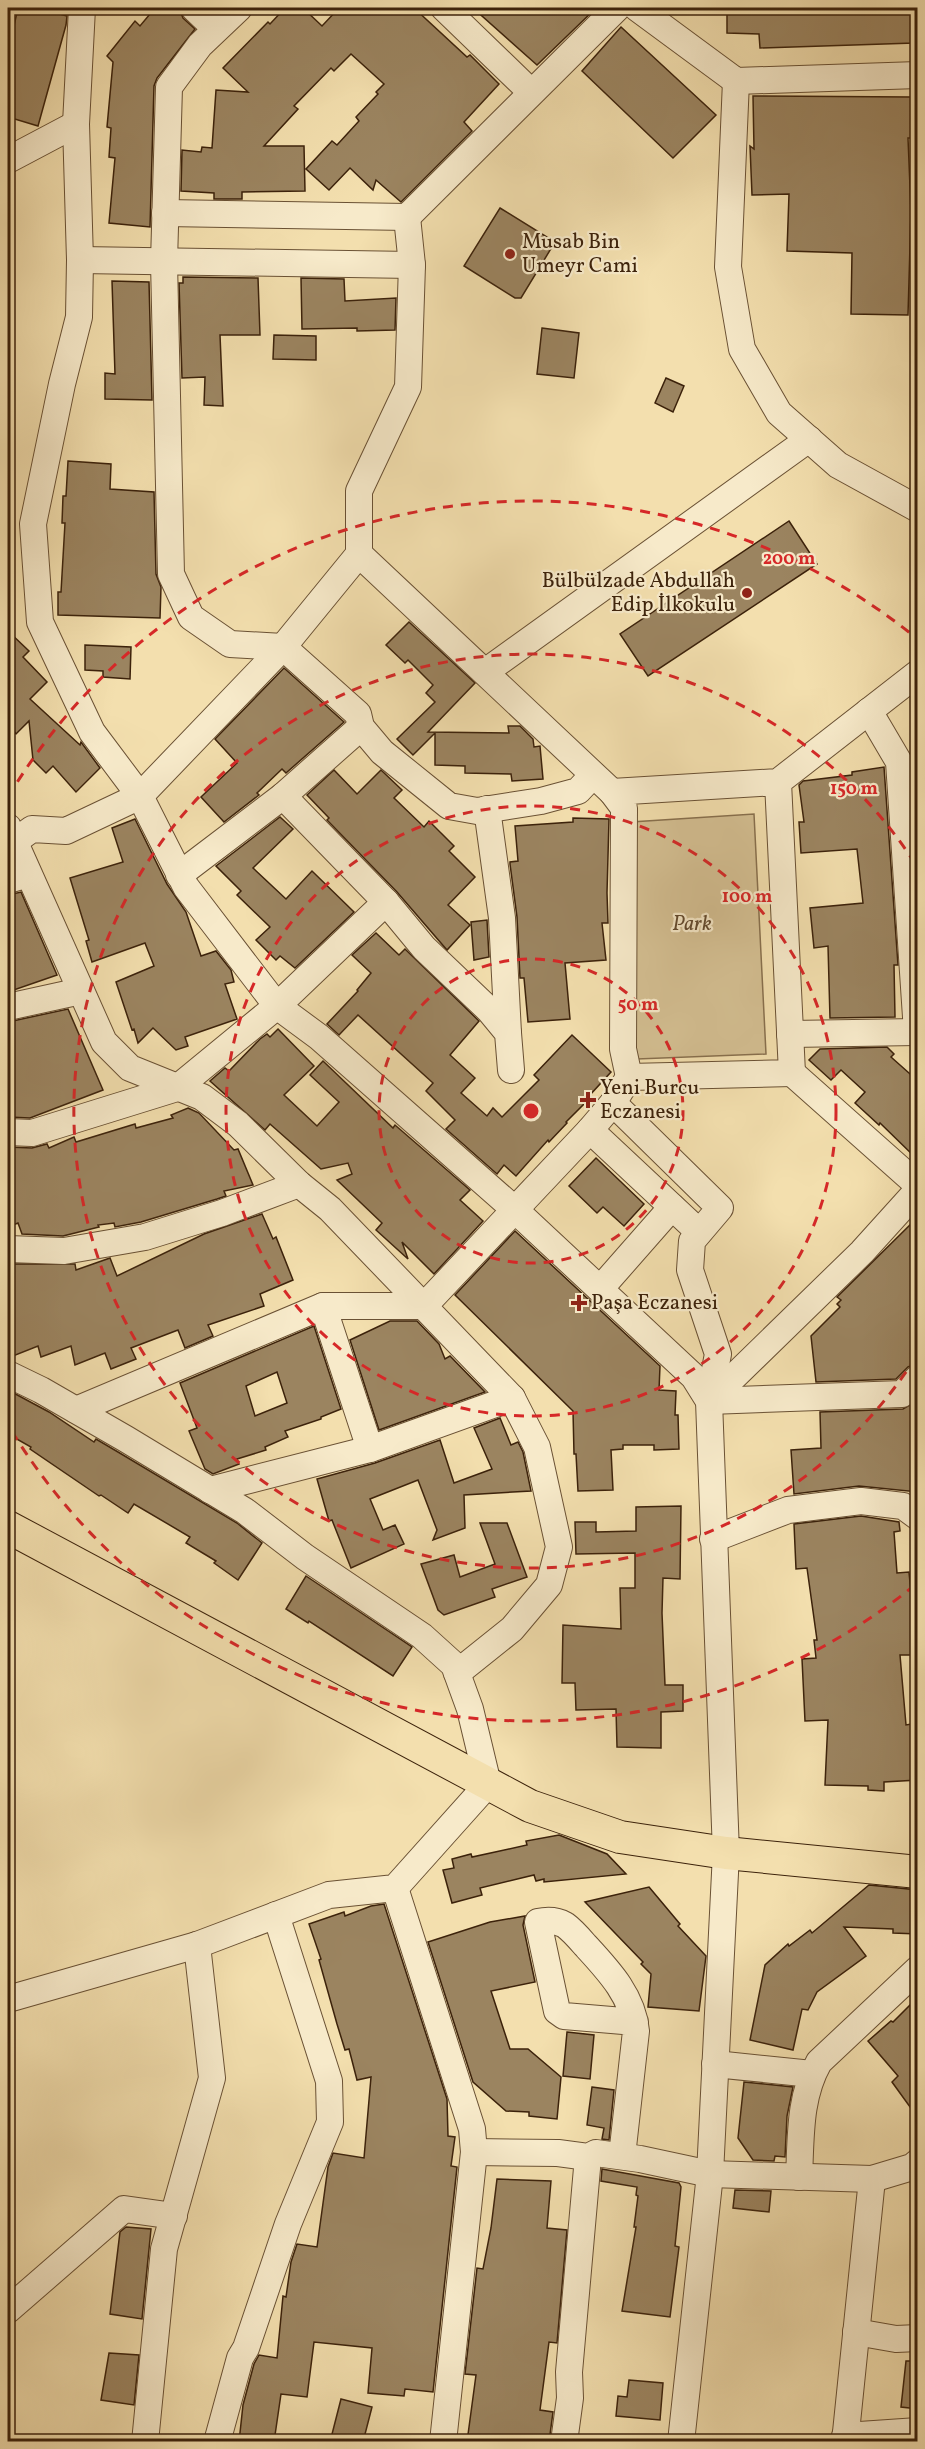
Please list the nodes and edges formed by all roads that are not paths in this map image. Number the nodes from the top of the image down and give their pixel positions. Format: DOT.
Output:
graph roads {
  1 [pos="82,8"];
  2 [pos="194,8"];
  3 [pos="239,8"];
  4 [pos="444,8"];
  5 [pos="617,8"];
  6 [pos="637,8"];
  7 [pos="215,28"];
  8 [pos="918,75"];
  9 [pos="736,81"];
  10 [pos="531,92"];
  11 [pos="76,124"];
  12 [pos="8,160"];
  13 [pos="165,213"];
  14 [pos="407,217"];
  15 [pos="80,260"];
  16 [pos="164,262"];
  17 [pos="412,265"];
  18 [pos="809,439"];
  19 [pos="918,509"];
  20 [pos="359,554"];
  21 [pos="283,647"];
  22 [pos="485,672"];
  23 [pos="918,673"];
  24 [pos="868,711"];
  25 [pos="361,727"];
  26 [pos="594,775"];
  27 [pos="778,782"];
  28 [pos="612,792"];
  29 [pos="140,796"];
  30 [pos="283,796"];
  31 [pos="488,809"];
  32 [pos="11,834"];
  33 [pos="179,875"];
  34 [pos="18,877"];
  35 [pos="386,902"];
  36 [pos="81,991"];
  37 [pos="276,1006"];
  38 [pos="8,1007"];
  39 [pos="508,1033"];
  40 [pos="790,1034"];
  41 [pos="511,1070"];
  42 [pos="792,1073"];
  43 [pos="629,1077"];
  44 [pos="177,1088"];
  45 [pos="614,1103"];
  46 [pos="590,1130"];
  47 [pos="8,1132"];
  48 [pos="299,1184"];
  49 [pos="918,1185"];
  50 [pos="918,1190"];
  51 [pos="672,1207"];
  52 [pos="514,1209"];
  53 [pos="699,1232"];
  54 [pos="8,1249"];
  55 [pos="600,1289"];
  56 [pos="323,1306"];
  57 [pos="424,1306"];
  58 [pos="8,1374"];
  59 [pos="918,1378"];
  60 [pos="512,1398"];
  61 [pos="709,1401"];
  62 [pos="76,1410"];
  63 [pos="370,1449"];
  64 [pos="210,1490"];
  65 [pos="918,1517"];
  66 [pos="8,1527"];
  67 [pos="713,1539"];
  68 [pos="457,1673"];
  69 [pos="488,1784"];
  70 [pos="726,1853"];
  71 [pos="918,1872"];
  72 [pos="395,1888"];
  73 [pos="276,1915"];
  74 [pos="197,1945"];
  75 [pos="918,1969"];
  76 [pos="8,1999"];
  77 [pos="635,2022"];
  78 [pos="715,2064"];
  79 [pos="812,2073"];
  80 [pos="474,2152"];
  81 [pos="622,2156"];
  82 [pos="588,2157"];
  83 [pos="918,2162"];
  84 [pos="710,2174"];
  85 [pos="799,2177"];
  86 [pos="872,2179"];
  87 [pos="174,2216"];
  88 [pos="8,2310"];
  89 [pos="856,2332"];
  90 [pos="918,2338"];
  91 [pos="918,2431"];
  92 [pos="845,2439"];
  93 [pos="145,2441"];
  94 [pos="153,2442"];
  95 [pos="217,2442"];
  96 [pos="443,2442"];
  97 [pos="564,2442"];
  98 [pos="681,2442"];
  1 -- 11 [label="street"];
  2 -- 7 [label="street"];
  3 -- 7 [label="street"];
  4 -- 10 [label="street"];
  5 -- 10 [label="street"];
  6 -- 9 [label="street"];
  7 -- 13 [label="street"];
  8 -- 9 [label="street"];
  9 -- 18 [label="street"];
  10 -- 14 [label="street"];
  11 -- 12 [label="street"];
  11 -- 15 [label="street"];
  13 -- 14 [label="street"];
  13 -- 16 [label="street"];
  14 -- 17 [label="street"];
  15 -- 16 [label="street"];
  15 -- 29 [label="street"];
  16 -- 17 [label="street"];
  16 -- 21 [label="street"];
  17 -- 20 [label="street"];
  18 -- 19 [label="street"];
  18 -- 22 [label="street"];
  20 -- 21 [label="street"];
  20 -- 22 [label="street"];
  21 -- 25 [label="street"];
  21 -- 29 [label="street"];
  22 -- 26 [label="street"];
  23 -- 24 [label="street"];
  24 -- 27 [label="street"];
  24 -- 40 [label="street"];
  25 -- 30 [label="street"];
  25 -- 31 [label="street"];
  26 -- 28 [label="street"];
  26 -- 31 [label="street"];
  27 -- 28 [label="street"];
  27 -- 40 [label="street"];
  28 -- 43 [label="street"];
  29 -- 32 [label="street"];
  29 -- 33 [label="street"];
  30 -- 33 [label="street"];
  30 -- 35 [label="street"];
  31 -- 39 [label="street"];
  32 -- 34 [label="street"];
  33 -- 37 [label="street"];
  34 -- 36 [label="street"];
  35 -- 37 [label="street"];
  35 -- 39 [label="street"];
  36 -- 38 [label="street"];
  36 -- 44 [label="street"];
  37 -- 44 [label="street"];
  37 -- 52 [label="street"];
  39 -- 41 [label="street"];
  40 -- 42 [label="street"];
  42 -- 43 [label="street"];
  42 -- 49 [label="street"];
  43 -- 45 [label="street"];
  44 -- 47 [label="street"];
  44 -- 48 [label="street"];
  45 -- 46 [label="street"];
  45 -- 53 [label="street"];
  46 -- 51 [label="street"];
  46 -- 52 [label="street"];
  48 -- 54 [label="street"];
  48 -- 57 [label="street"];
  50 -- 61 [label="street"];
  51 -- 53 [label="street"];
  51 -- 55 [label="street"];
  52 -- 55 [label="street"];
  52 -- 57 [label="street"];
  53 -- 61 [label="street"];
  55 -- 61 [label="street"];
  56 -- 57 [label="street"];
  56 -- 62 [label="street"];
  56 -- 63 [label="street"];
  57 -- 60 [label="street"];
  58 -- 62 [label="street"];
  59 -- 61 [label="street"];
  60 -- 63 [label="street"];
  60 -- 68 [label="street"];
  61 -- 67 [label="street"];
  62 -- 64 [label="street"];
  63 -- 64 [label="street"];
  64 -- 68 [label="street"];
  65 -- 67 [label="street"];
  66 -- 69 [label="main road"];
  67 -- 70 [label="street"];
  68 -- 69 [label="street"];
  69 -- 70 [label="main road"];
  69 -- 72 [label="street"];
  70 -- 71 [label="main road"];
  70 -- 78 [label="street"];
  72 -- 73 [label="street"];
  72 -- 80 [label="street"];
  73 -- 74 [label="street"];
  73 -- 95 [label="street"];
  74 -- 76 [label="street"];
  74 -- 87 [label="street"];
  75 -- 79 [label="street"];
  77 -- 77 [label="street"];
  77 -- 81 [label="street"];
  78 -- 79 [label="street"];
  78 -- 84 [label="street"];
  79 -- 85 [label="street"];
  80 -- 82 [label="street"];
  80 -- 96 [label="street"];
  81 -- 82 [label="street"];
  81 -- 84 [label="street"];
  82 -- 97 [label="street"];
  83 -- 86 [label="street"];
  84 -- 85 [label="street"];
  84 -- 98 [label="street"];
  85 -- 86 [label="street"];
  86 -- 89 [label="street"];
  87 -- 88 [label="street"];
  87 -- 93 [label="street"];
  89 -- 90 [label="street"];
  89 -- 92 [label="street"];
  91 -- 92 [label="street"];
  93 -- 94 [label="street"];
}
